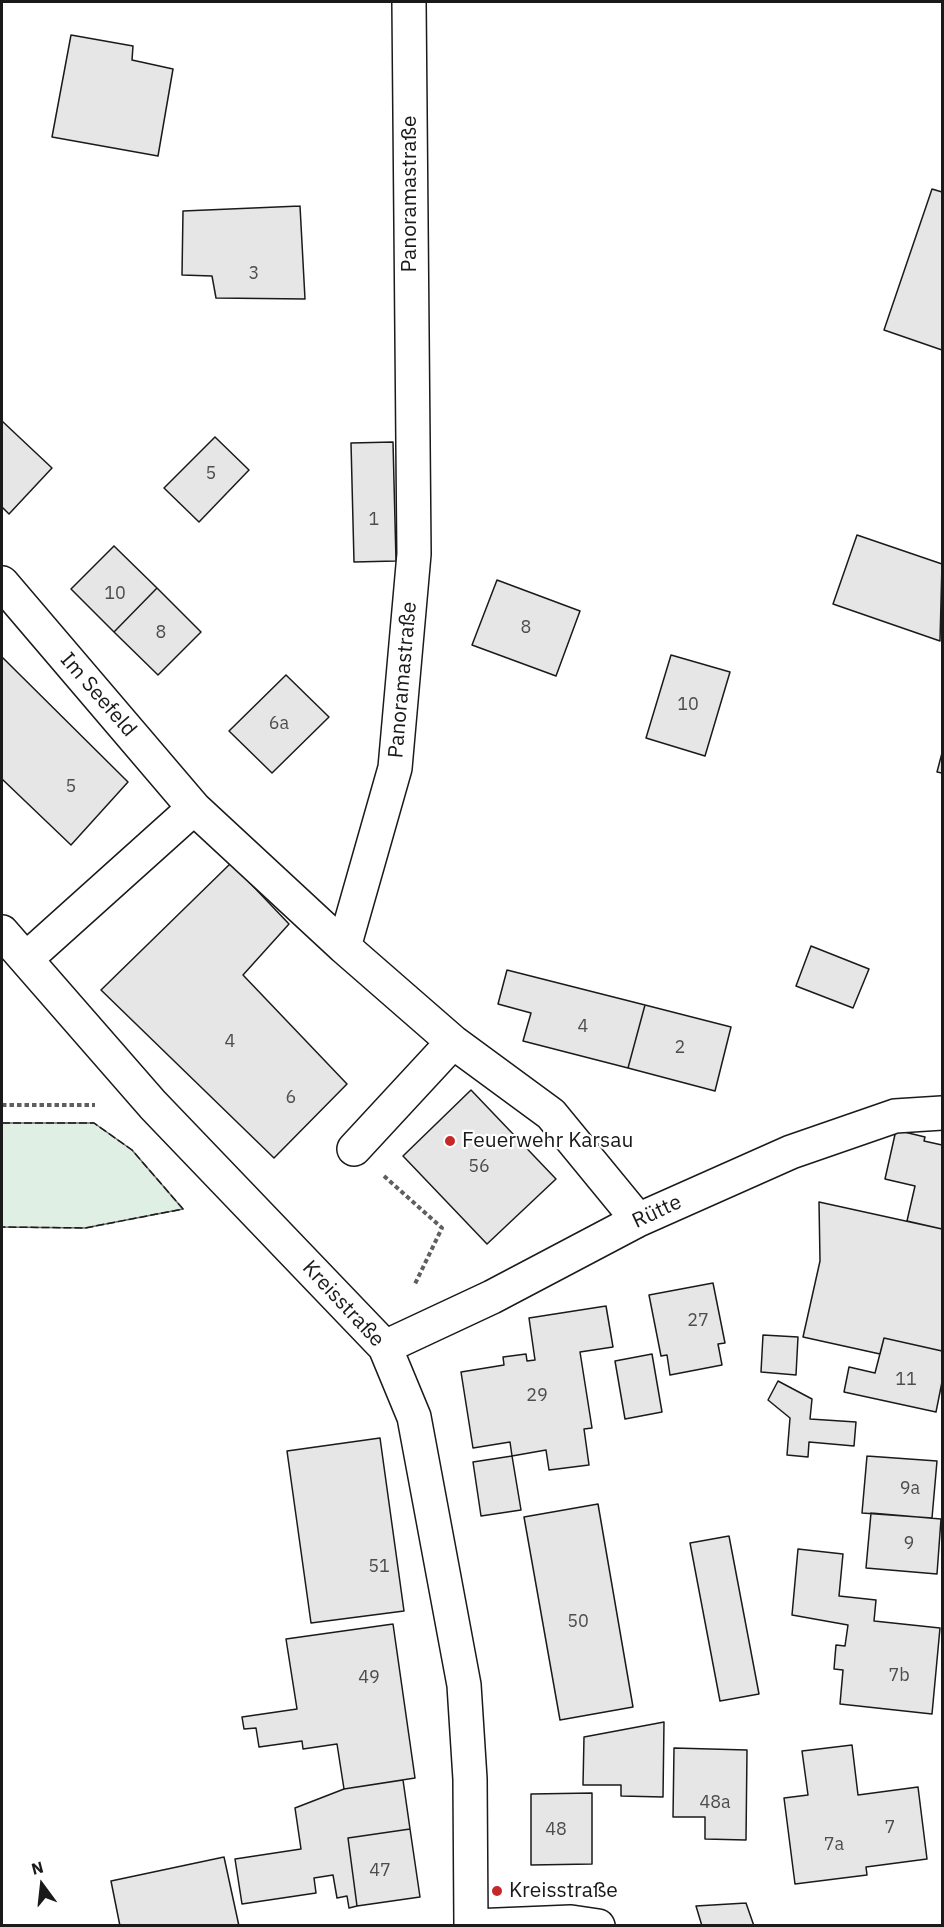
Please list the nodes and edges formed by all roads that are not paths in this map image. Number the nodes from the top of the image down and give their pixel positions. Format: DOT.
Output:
graph roads {
  1 [pos="409,2"];
  2 [pos="2,583"];
  3 [pos="194,808"];
  4 [pos="2,932"];
  5 [pos="344,947"];
  6 [pos="26,959"];
  7 [pos="453,1042"];
  8 [pos="942,1113"];
  9 [pos="354,1149"];
  10 [pos="638,1220"];
  11 [pos="385,1347"];
  12 [pos="472,1926"];
  13 [pos="598,1926"];
  1 -- 5 [label="street, Panoramastraße"];
  2 -- 3 [label="street, Im Seefeld"];
  3 -- 5 [label="street, Im Seefeld"];
  3 -- 6 [label="street"];
  4 -- 6 [label="street, Kreisstraße"];
  5 -- 7 [label="street"];
  6 -- 11 [label="street, Kreisstraße"];
  7 -- 9 [label="street"];
  7 -- 10 [label="street"];
  8 -- 10 [label="street, Rütte"];
  10 -- 11 [label="street, Rütte"];
  11 -- 12 [label="street, Kreisstraße"];
  12 -- 13 [label="street"];
}
